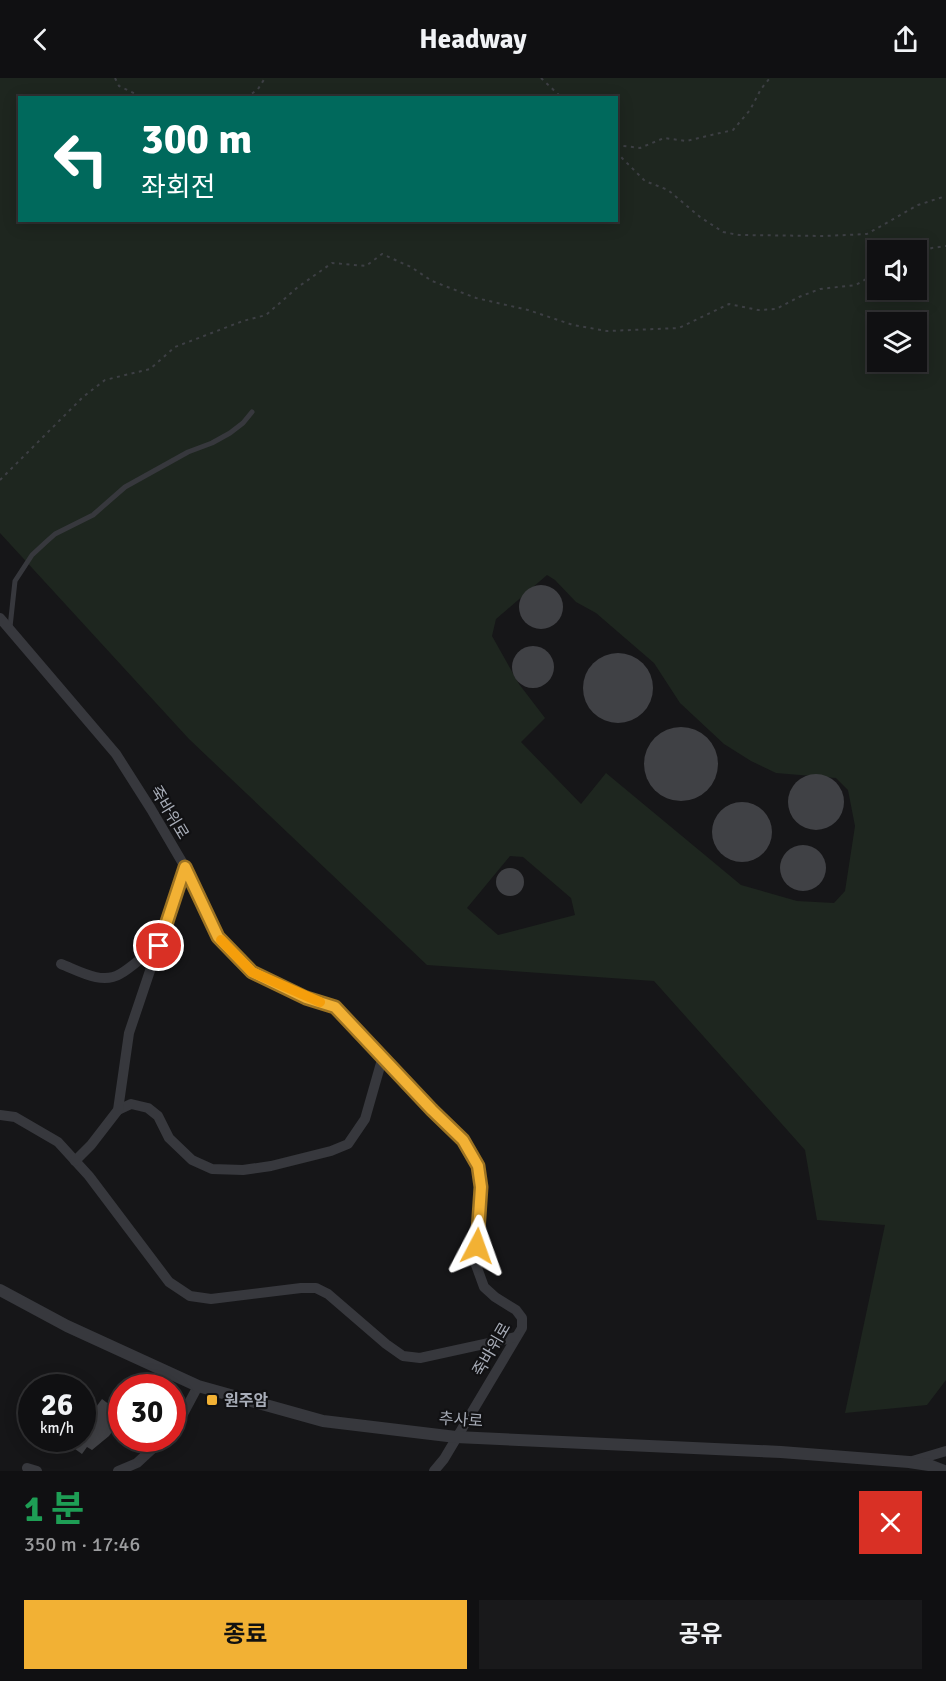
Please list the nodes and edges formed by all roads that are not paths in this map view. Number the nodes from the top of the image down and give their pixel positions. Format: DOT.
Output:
graph roads {
  1 [pos="252,412"];
  2 [pos="0,618"];
  3 [pos="9,629"];
  4 [pos="185,867"];
  5 [pos="159,946"];
  6 [pos="61,964"];
  7 [pos="383,1056"];
  8 [pos="118,1110"];
  9 [pos="0,1115"];
  10 [pos="75,1161"];
  11 [pos="0,1290"];
  12 [pos="516,1337"];
  13 [pos="198,1386"];
  14 [pos="186,1408"];
  15 [pos="456,1437"];
  16 [pos="946,1451"];
  17 [pos="149,1452"];
  18 [pos="909,1462"];
  19 [pos="118,1471"];
  20 [pos="434,1471"];
  21 [pos="944,1471"];
  1 -- 3 [label="lane"];
  2 -- 3 [label="street, 죽바위로"];
  3 -- 4 [label="street, 죽바위로"];
  4 -- 5 [label="street"];
  4 -- 7 [label="street, 죽바위로"];
  5 -- 6 [label="street"];
  5 -- 8 [label="street"];
  7 -- 8 [label="street"];
  7 -- 12 [label="street, 죽바위로"];
  8 -- 10 [label="street"];
  9 -- 10 [label="street"];
  10 -- 12 [label="street"];
  11 -- 13 [label="street, 추사로"];
  12 -- 15 [label="street, 죽바위로"];
  13 -- 14 [label="street"];
  13 -- 15 [label="street, 추사로"];
  15 -- 18 [label="street, 추사로"];
  15 -- 20 [label="street, 죽바위로"];
  16 -- 18 [label="street"];
  17 -- 19 [label="street"];
  18 -- 21 [label="street, 추사로"];
}
